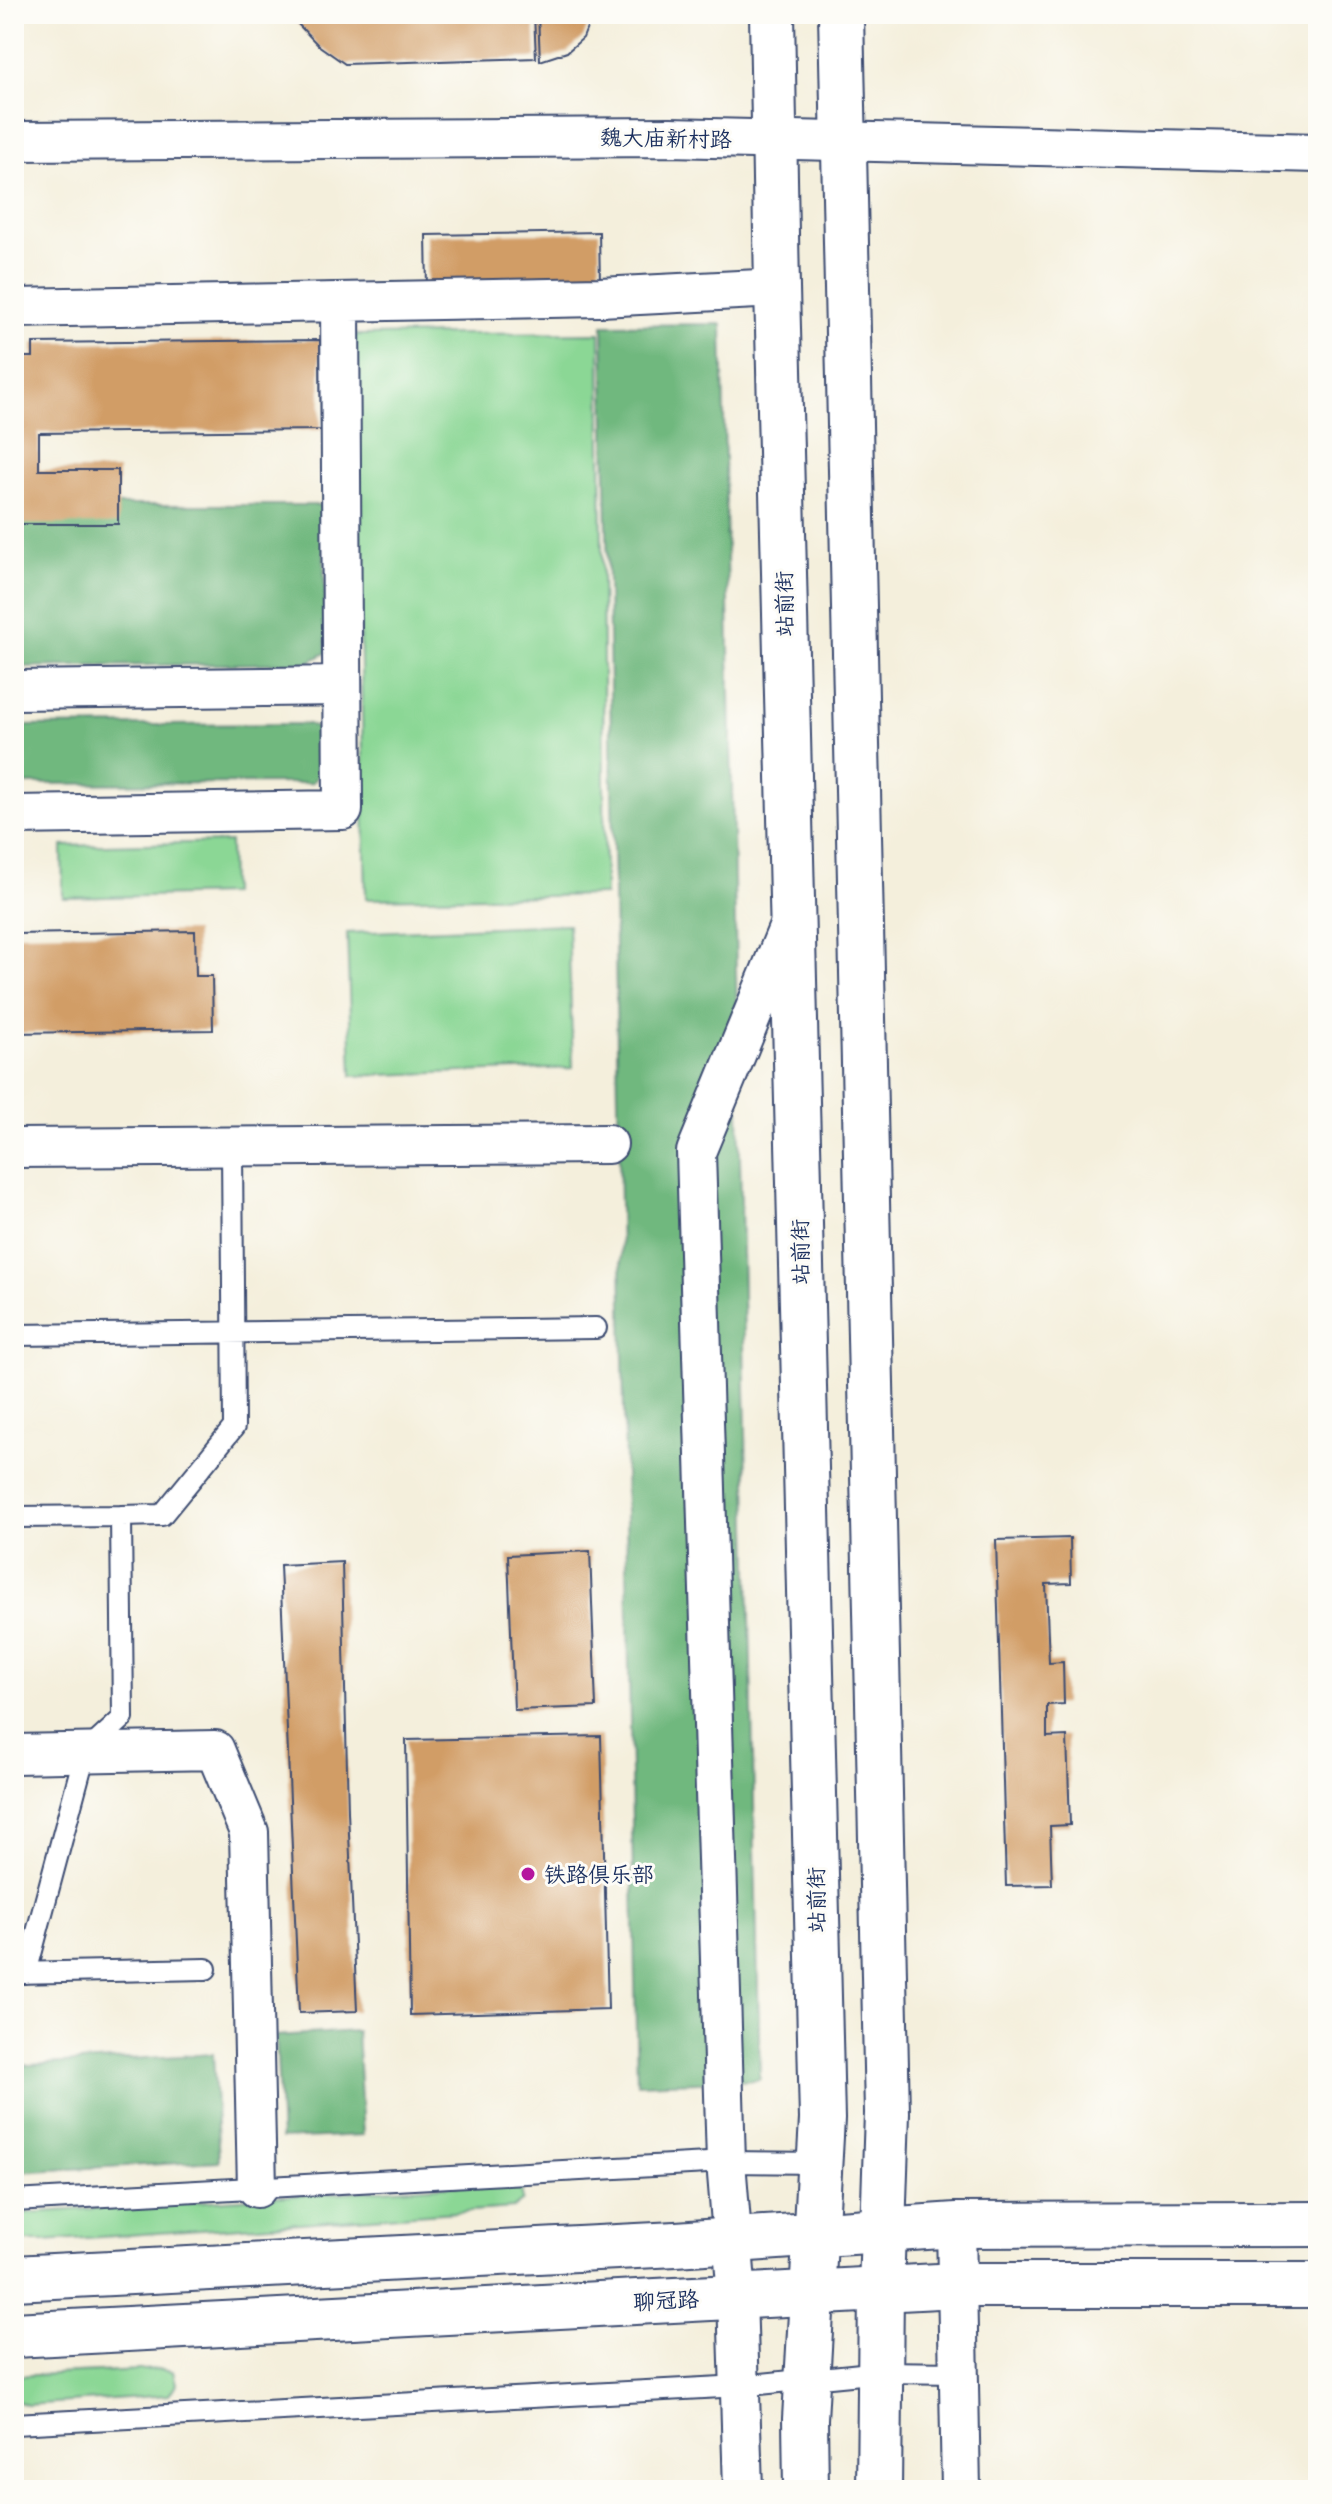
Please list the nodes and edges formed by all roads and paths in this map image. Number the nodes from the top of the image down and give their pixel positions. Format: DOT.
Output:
graph roads {
  1 [pos="772,14"];
  2 [pos="841,14"];
  3 [pos="14,141"];
  4 [pos="775,141"];
  5 [pos="844,143"];
  6 [pos="1318,153"];
  7 [pos="777,288"];
  8 [pos="340,302"];
  9 [pos="14,308"];
  10 [pos="342,686"];
  11 [pos="14,690"];
  12 [pos="14,815"];
  13 [pos="792,918"];
  14 [pos="608,1144"];
  15 [pos="232,1146"];
  16 [pos="14,1148"];
  17 [pos="596,1328"];
  18 [pos="233,1331"];
  19 [pos="14,1335"];
  20 [pos="121,1516"];
  21 [pos="14,1517"];
  22 [pos="85,1753"];
  23 [pos="14,1754"];
  24 [pos="206,1969"];
  25 [pos="20,1973"];
  26 [pos="726,2162"];
  27 [pos="819,2163"];
  28 [pos="257,2188"];
  29 [pos="14,2201"];
  30 [pos="1318,2224"];
  31 [pos="956,2225"];
  32 [pos="884,2230"];
  33 [pos="815,2234"];
  34 [pos="733,2240"];
  35 [pos="14,2278"];
  36 [pos="957,2285"];
  37 [pos="1318,2285"];
  38 [pos="881,2289"];
  39 [pos="810,2292"];
  40 [pos="737,2296"];
  41 [pos="14,2335"];
  42 [pos="881,2372"];
  43 [pos="959,2373"];
  44 [pos="807,2378"];
  45 [pos="741,2386"];
  46 [pos="14,2424"];
  47 [pos="743,2490"];
  48 [pos="806,2490"];
  49 [pos="879,2490"];
  50 [pos="961,2490"];
  1 -- 4 [label="main road, 站前街"];
  2 -- 5 [label="main road"];
  3 -- 4 [label="street, 魏大庙新村路"];
  4 -- 5 [label="street, 魏大庙新村路"];
  4 -- 7 [label="main road, 站前街"];
  5 -- 6 [label="street, 魏大庙新村路"];
  5 -- 32 [label="main road"];
  7 -- 8 [label="street"];
  7 -- 13 [label="main road, 站前街"];
  8 -- 9 [label="street"];
  8 -- 10 [label="street"];
  10 -- 11 [label="street"];
  10 -- 12 [label="street"];
  13 -- 26 [label="street"];
  13 -- 27 [label="main road, 站前街"];
  14 -- 15 [label="street"];
  15 -- 16 [label="street"];
  15 -- 18 [label="lane"];
  17 -- 18 [label="lane"];
  18 -- 19 [label="lane"];
  18 -- 20 [label="lane"];
  20 -- 21 [label="lane"];
  20 -- 22 [label="lane"];
  22 -- 23 [label="street"];
  22 -- 25 [label="lane"];
  22 -- 28 [label="street"];
  24 -- 25 [label="lane"];
  26 -- 27 [label="lane"];
  26 -- 28 [label="lane"];
  26 -- 34 [label="street"];
  27 -- 33 [label="main road, 站前街"];
  28 -- 29 [label="lane"];
  30 -- 31 [label="main road"];
  31 -- 32 [label="main road"];
  31 -- 36 [label="street"];
  32 -- 33 [label="main road"];
  32 -- 38 [label="main road"];
  33 -- 34 [label="main road"];
  33 -- 39 [label="main road, 站前街"];
  34 -- 35 [label="main road"];
  34 -- 40 [label="street"];
  36 -- 37 [label="main road, 聊冠路"];
  36 -- 38 [label="main road, 聊冠路"];
  36 -- 43 [label="street"];
  38 -- 39 [label="main road, 聊冠路"];
  38 -- 42 [label="main road"];
  39 -- 40 [label="main road, 聊冠路"];
  39 -- 44 [label="main road, 站前街"];
  40 -- 41 [label="main road, 聊冠路"];
  40 -- 45 [label="street"];
  42 -- 43 [label="lane"];
  42 -- 44 [label="lane"];
  42 -- 49 [label="main road"];
  43 -- 50 [label="street"];
  44 -- 45 [label="lane"];
  44 -- 48 [label="main road, 站前街"];
  45 -- 46 [label="lane"];
  45 -- 47 [label="street"];
}
